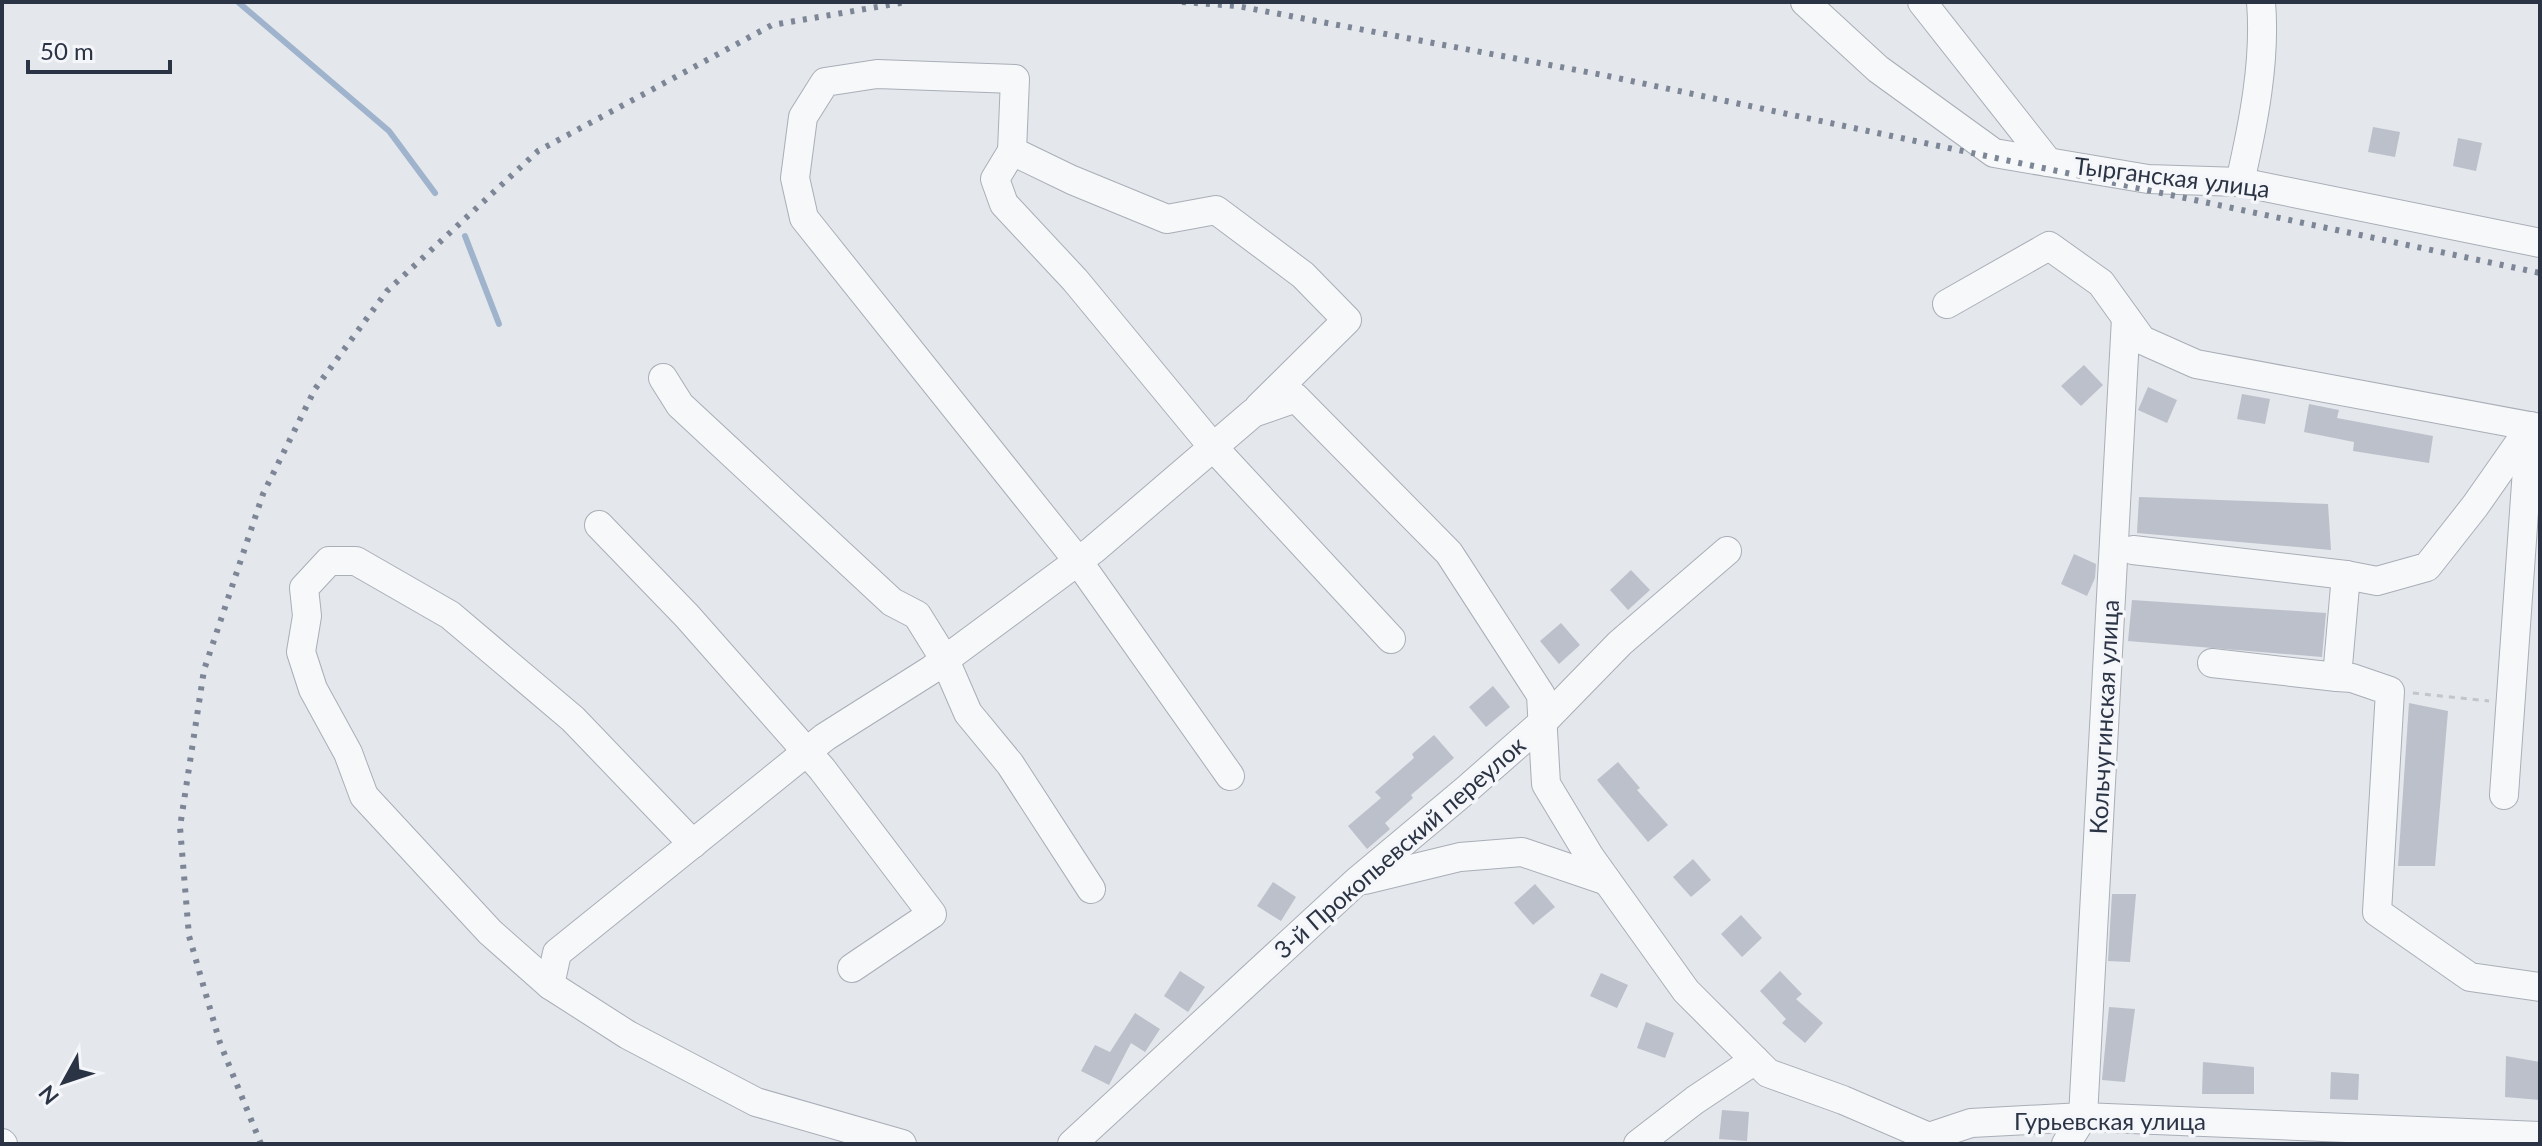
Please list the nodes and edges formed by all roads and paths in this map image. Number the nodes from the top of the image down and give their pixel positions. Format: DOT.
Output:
graph roads {
  1 [pos="1805,2"];
  2 [pos="1922,2"];
  3 [pos="2261,2"];
  4 [pos="1012,151"];
  5 [pos="2048,162"];
  6 [pos="2240,182"];
  7 [pos="2540,243"];
  8 [pos="1947,304"];
  9 [pos="2134,329"];
  10 [pos="663,378"];
  11 [pos="1253,413"];
  12 [pos="2535,427"];
  13 [pos="1213,447"];
  14 [pos="599,525"];
  15 [pos="1727,551"];
  16 [pos="1078,561"];
  17 [pos="2346,575"];
  18 [pos="2110,620"];
  19 [pos="1391,639"];
  20 [pos="945,660"];
  21 [pos="2212,663"];
  22 [pos="2337,677"];
  23 [pos="2390,691"];
  24 [pos="2511,703"];
  25 [pos="1543,722"];
  26 [pos="805,753"];
  27 [pos="1230,776"];
  28 [pos="2504,795"];
  29 [pos="693,844"];
  30 [pos="1607,881"];
  31 [pos="1356,882"];
  32 [pos="1091,889"];
  33 [pos="852,968"];
  34 [pos="550,985"];
  35 [pos="2540,987"];
  36 [pos="1755,1060"];
  37 [pos="2083,1117"];
  38 [pos="2282,1135"];
  39 [pos="2540,1136"];
  40 [pos="1091,1139"];
  41 [pos="1929,1141"];
  42 [pos="902,1144"];
  43 [pos="1638,1144"];
  44 [pos="2066,1144"];
  1 -- 5 [label="street, Тырганская улица"];
  2 -- 5 [label="street"];
  3 -- 6 [label="street"];
  4 -- 11 [label="street"];
  4 -- 13 [label="street"];
  4 -- 16 [label="street"];
  5 -- 6 [label="street, Тырганская улица"];
  6 -- 7 [label="street, Тырганская улица"];
  8 -- 9 [label="street"];
  9 -- 12 [label="street"];
  9 -- 18 [label="street, Кольчугинская улица"];
  10 -- 20 [label="street"];
  11 -- 13 [label="street"];
  11 -- 25 [label="street"];
  12 -- 17 [label="street"];
  12 -- 24 [label="street"];
  13 -- 16 [label="street"];
  13 -- 19 [label="street"];
  14 -- 26 [label="street"];
  15 -- 25 [label="street, 3-й Прокопьевский переулок"];
  16 -- 20 [label="street"];
  16 -- 27 [label="street"];
  17 -- 18 [label="street"];
  17 -- 22 [label="street"];
  18 -- 37 [label="street, Кольчугинская улица"];
  20 -- 26 [label="street"];
  20 -- 32 [label="street"];
  21 -- 22 [label="street"];
  22 -- 23 [label="street"];
  23 -- 24 [label="path"];
  23 -- 35 [label="street"];
  24 -- 28 [label="street"];
  25 -- 30 [label="street"];
  25 -- 31 [label="street, 3-й Прокопьевский переулок"];
  26 -- 29 [label="street"];
  26 -- 33 [label="street"];
  29 -- 34 [label="street"];
  29 -- 34 [label="street"];
  30 -- 31 [label="street"];
  30 -- 36 [label="street"];
  31 -- 40 [label="street, 3-й Прокопьевский переулок"];
  34 -- 42 [label="street"];
  36 -- 41 [label="street"];
  36 -- 43 [label="street"];
  37 -- 38 [label="street, Гурьевская улица"];
  37 -- 41 [label="street, Гурьевская улица"];
  37 -- 44 [label="street"];
  38 -- 39 [label="street, Гурьевская улица"];
}
